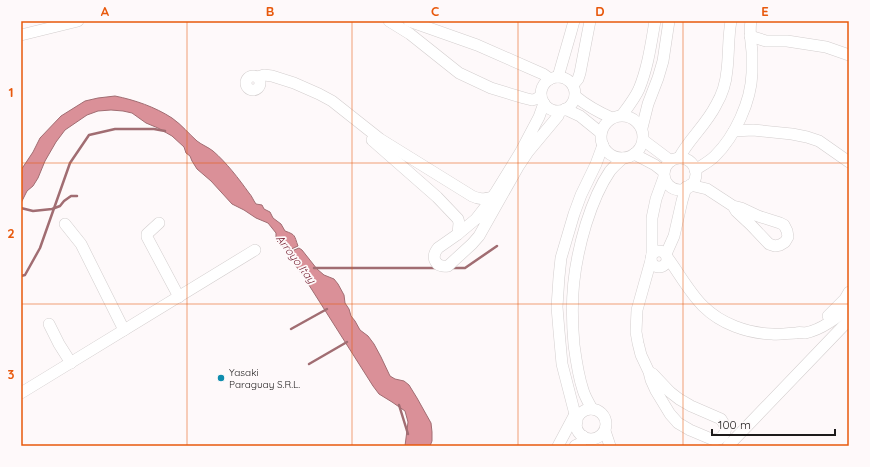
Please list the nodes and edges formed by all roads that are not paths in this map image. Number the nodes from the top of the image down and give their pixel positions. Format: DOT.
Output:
graph roads {
  1 [pos="78,21"];
  2 [pos="389,21"];
  3 [pos="409,21"];
  4 [pos="574,21"];
  5 [pos="590,21"];
  6 [pos="655,21"];
  7 [pos="670,21"];
  8 [pos="731,21"];
  9 [pos="751,21"];
  10 [pos="21,35"];
  11 [pos="750,36"];
  12 [pos="766,41"];
  13 [pos="752,50"];
  14 [pos="849,55"];
  15 [pos="554,78"];
  16 [pos="574,90"];
  17 [pos="542,100"];
  18 [pos="563,110"];
  19 [pos="617,117"];
  20 [pos="740,118"];
  21 [pos="642,128"];
  22 [pos="753,130"];
  23 [pos="734,131"];
  24 [pos="601,133"];
  25 [pos="643,140"];
  26 [pos="603,145"];
  27 [pos="634,154"];
  28 [pos="623,158"];
  29 [pos="675,159"];
  30 [pos="849,162"];
  31 [pos="664,174"];
  32 [pos="692,179"];
  33 [pos="493,197"];
  34 [pos="733,206"];
  35 [pos="159,223"];
  36 [pos="66,224"];
  37 [pos="458,234"];
  38 [pos="255,250"];
  39 [pos="660,260"];
  40 [pos="849,292"];
  41 [pos="179,297"];
  42 [pos="849,306"];
  43 [pos="849,320"];
  44 [pos="49,324"];
  45 [pos="124,330"];
  46 [pos="798,332"];
  47 [pos="70,363"];
  48 [pos="650,372"];
  49 [pos="21,393"];
  50 [pos="592,410"];
  51 [pos="576,418"];
  52 [pos="604,431"];
  53 [pos="587,440"];
  54 [pos="558,446"];
  55 [pos="575,446"];
  56 [pos="610,446"];
  57 [pos="728,446"];
  1 -- 10 [label="street"];
  2 -- 17 [label="street"];
  3 -- 15 [label="street"];
  4 -- 15 [label="street"];
  5 -- 16 [label="street"];
  6 -- 19 [label="street"];
  7 -- 21 [label="street"];
  8 -- 29 [label="street"];
  9 -- 11 [label="street"];
  11 -- 12 [label="street"];
  11 -- 13 [label="street"];
  12 -- 13 [label="street"];
  12 -- 14 [label="street"];
  13 -- 20 [label="street"];
  15 -- 16 [label="street"];
  15 -- 17 [label="street"];
  16 -- 18 [label="street"];
  16 -- 19 [label="street"];
  17 -- 18 [label="street"];
  17 -- 33 [label="street"];
  18 -- 24 [label="street"];
  18 -- 37 [label="street"];
  19 -- 21 [label="street"];
  19 -- 24 [label="street"];
  20 -- 22 [label="street"];
  20 -- 23 [label="street"];
  21 -- 25 [label="street"];
  22 -- 23 [label="street"];
  22 -- 30 [label="street"];
  23 -- 32 [label="street"];
  24 -- 26 [label="street"];
  25 -- 27 [label="street"];
  25 -- 29 [label="street"];
  26 -- 28 [label="street"];
  26 -- 51 [label="street"];
  27 -- 28 [label="street"];
  27 -- 31 [label="street"];
  28 -- 50 [label="street"];
  29 -- 31 [label="street"];
  29 -- 32 [label="street"];
  31 -- 32 [label="street"];
  31 -- 39 [label="street"];
  32 -- 34 [label="street"];
  32 -- 39 [label="street"];
  33 -- 37 [label="street"];
  33 -- 37 [label="street"];
  34 -- 34 [label="street"];
  35 -- 41 [label="street"];
  36 -- 45 [label="street"];
  38 -- 41 [label="street"];
  39 -- 46 [label="street"];
  39 -- 48 [label="street"];
  40 -- 46 [label="street"];
  41 -- 45 [label="street"];
  42 -- 46 [label="street"];
  43 -- 57 [label="street"];
  44 -- 47 [label="street"];
  45 -- 47 [label="street"];
  47 -- 49 [label="street"];
  48 -- 48 [label="street"];
  50 -- 51 [label="street"];
  50 -- 52 [label="street"];
  51 -- 53 [label="street"];
  51 -- 54 [label="street"];
  52 -- 53 [label="street"];
  52 -- 56 [label="street"];
  53 -- 55 [label="street"];
}
